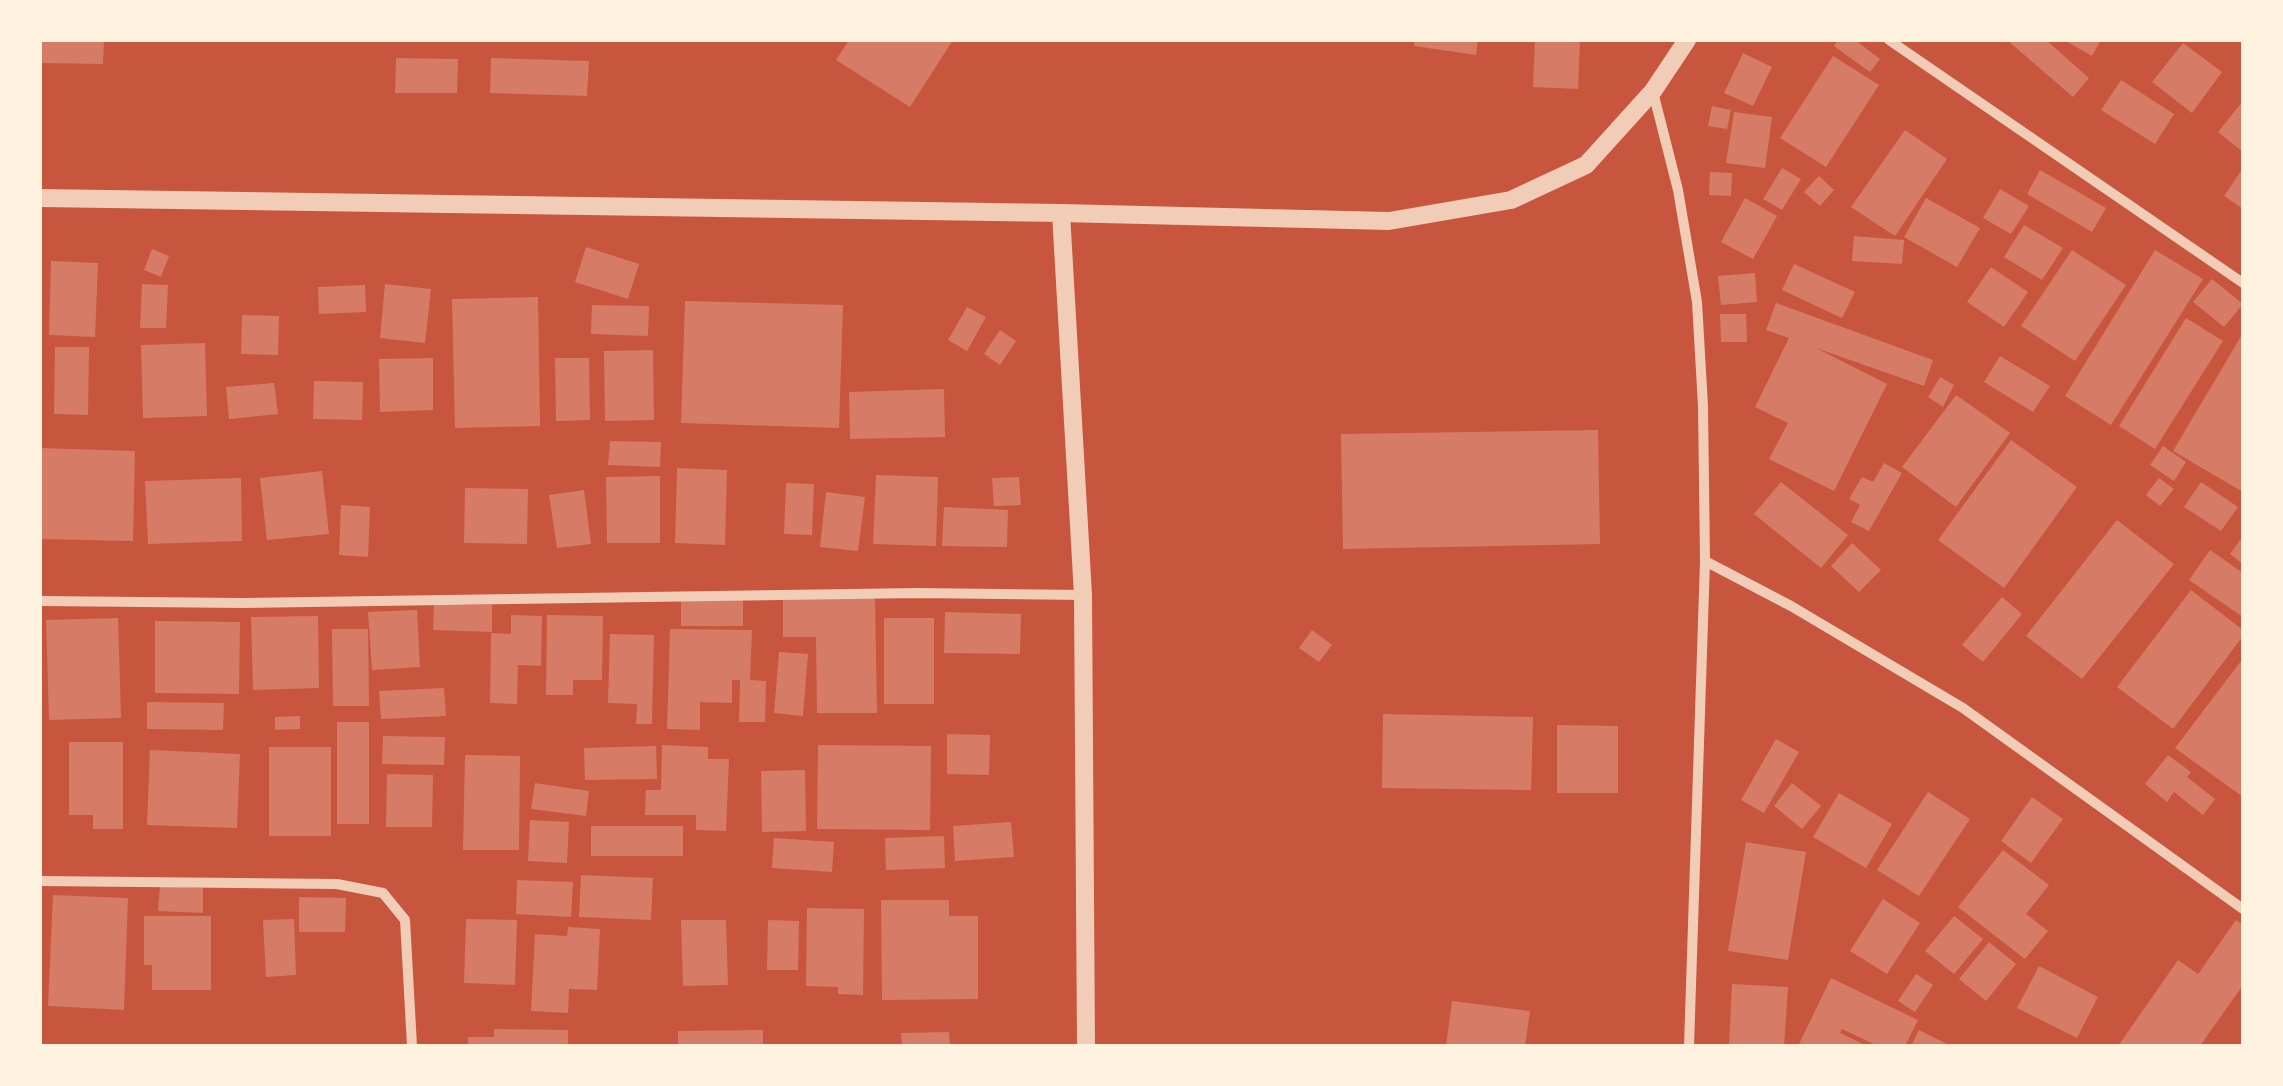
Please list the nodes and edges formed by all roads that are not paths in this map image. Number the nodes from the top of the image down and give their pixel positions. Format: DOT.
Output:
graph roads {
  1 [pos="1687,40"];
  2 [pos="1890,40"];
  3 [pos="1653,91"];
  4 [pos="40,198"];
  5 [pos="1061,213"];
  6 [pos="2243,284"];
  7 [pos="1704,561"];
  8 [pos="1084,595"];
  9 [pos="40,601"];
  10 [pos="40,881"];
  11 [pos="2243,909"];
  12 [pos="412,1046"];
  13 [pos="1086,1046"];
  14 [pos="1689,1046"];
  1 -- 3 [label="street"];
  2 -- 6 [label="street"];
  3 -- 5 [label="street"];
  3 -- 7 [label="street"];
  4 -- 5 [label="street"];
  5 -- 8 [label="street"];
  7 -- 11 [label="street"];
  7 -- 14 [label="street"];
  8 -- 9 [label="street"];
  8 -- 13 [label="street"];
  10 -- 12 [label="street"];
}
